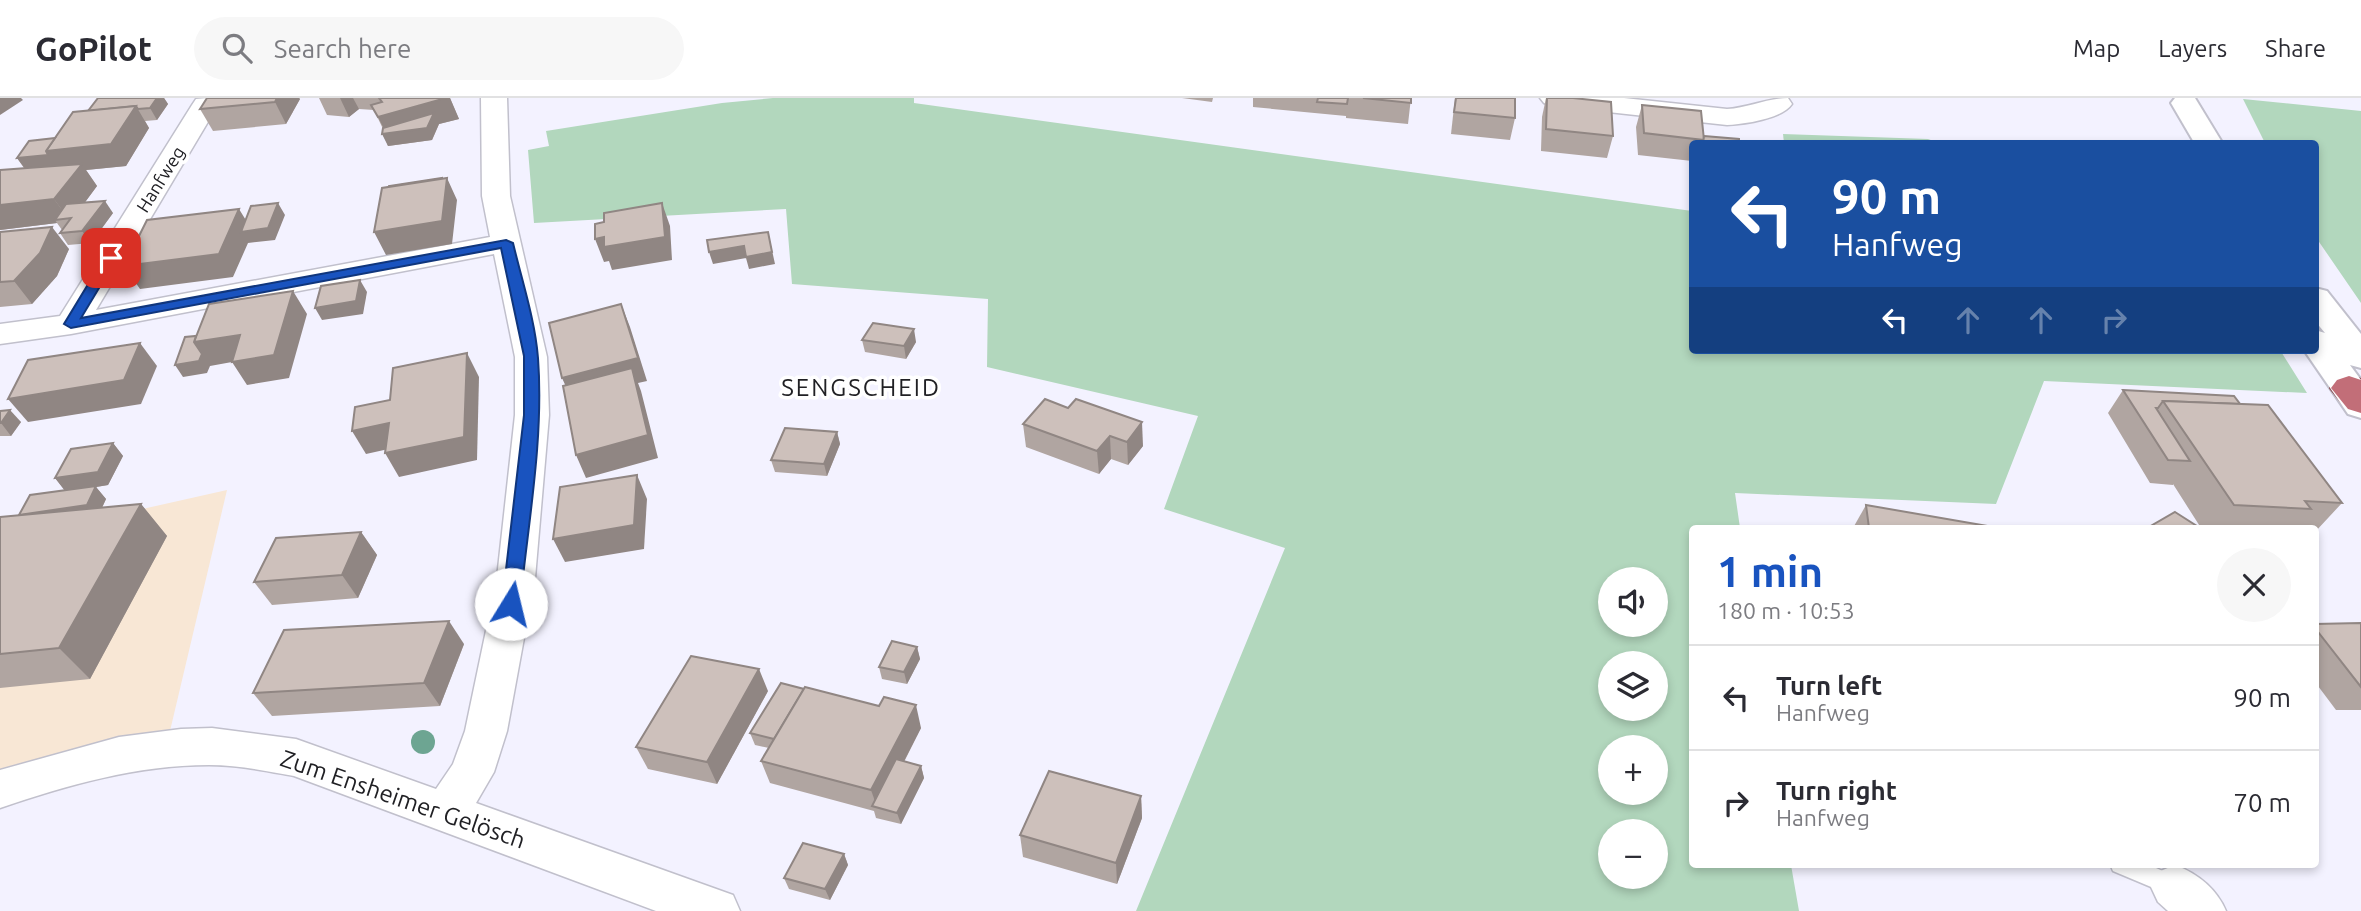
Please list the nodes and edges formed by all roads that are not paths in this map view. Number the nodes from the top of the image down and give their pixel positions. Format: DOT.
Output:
graph roads {
  1 [pos="494,98"];
  2 [pos="1553,98"];
  3 [pos="2184,100"];
  4 [pos="1779,104"];
  5 [pos="205,105"];
  6 [pos="2195,140"];
  7 [pos="2207,140"];
  8 [pos="506,243"];
  9 [pos="2319,306"];
  10 [pos="71,324"];
  11 [pos="0,334"];
  12 [pos="2319,345"];
  13 [pos="2358,388"];
  14 [pos="0,789"];
  15 [pos="446,811"];
  16 [pos="2129,868"];
  17 [pos="2188,899"];
  18 [pos="716,911"];
  1 -- 8 [label="street"];
  2 -- 4 [label="street"];
  3 -- 6 [label="main road"];
  3 -- 7 [label="main road"];
  5 -- 10 [label="street, Hanfweg"];
  8 -- 10 [label="street"];
  8 -- 15 [label="street"];
  9 -- 13 [label="main road"];
  10 -- 11 [label="street"];
  12 -- 13 [label="main road"];
  14 -- 15 [label="street, Zum Ensheimer Gelösch"];
  15 -- 18 [label="street, Zum Ensheimer Gelösch"];
  16 -- 17 [label="lane"];
}
